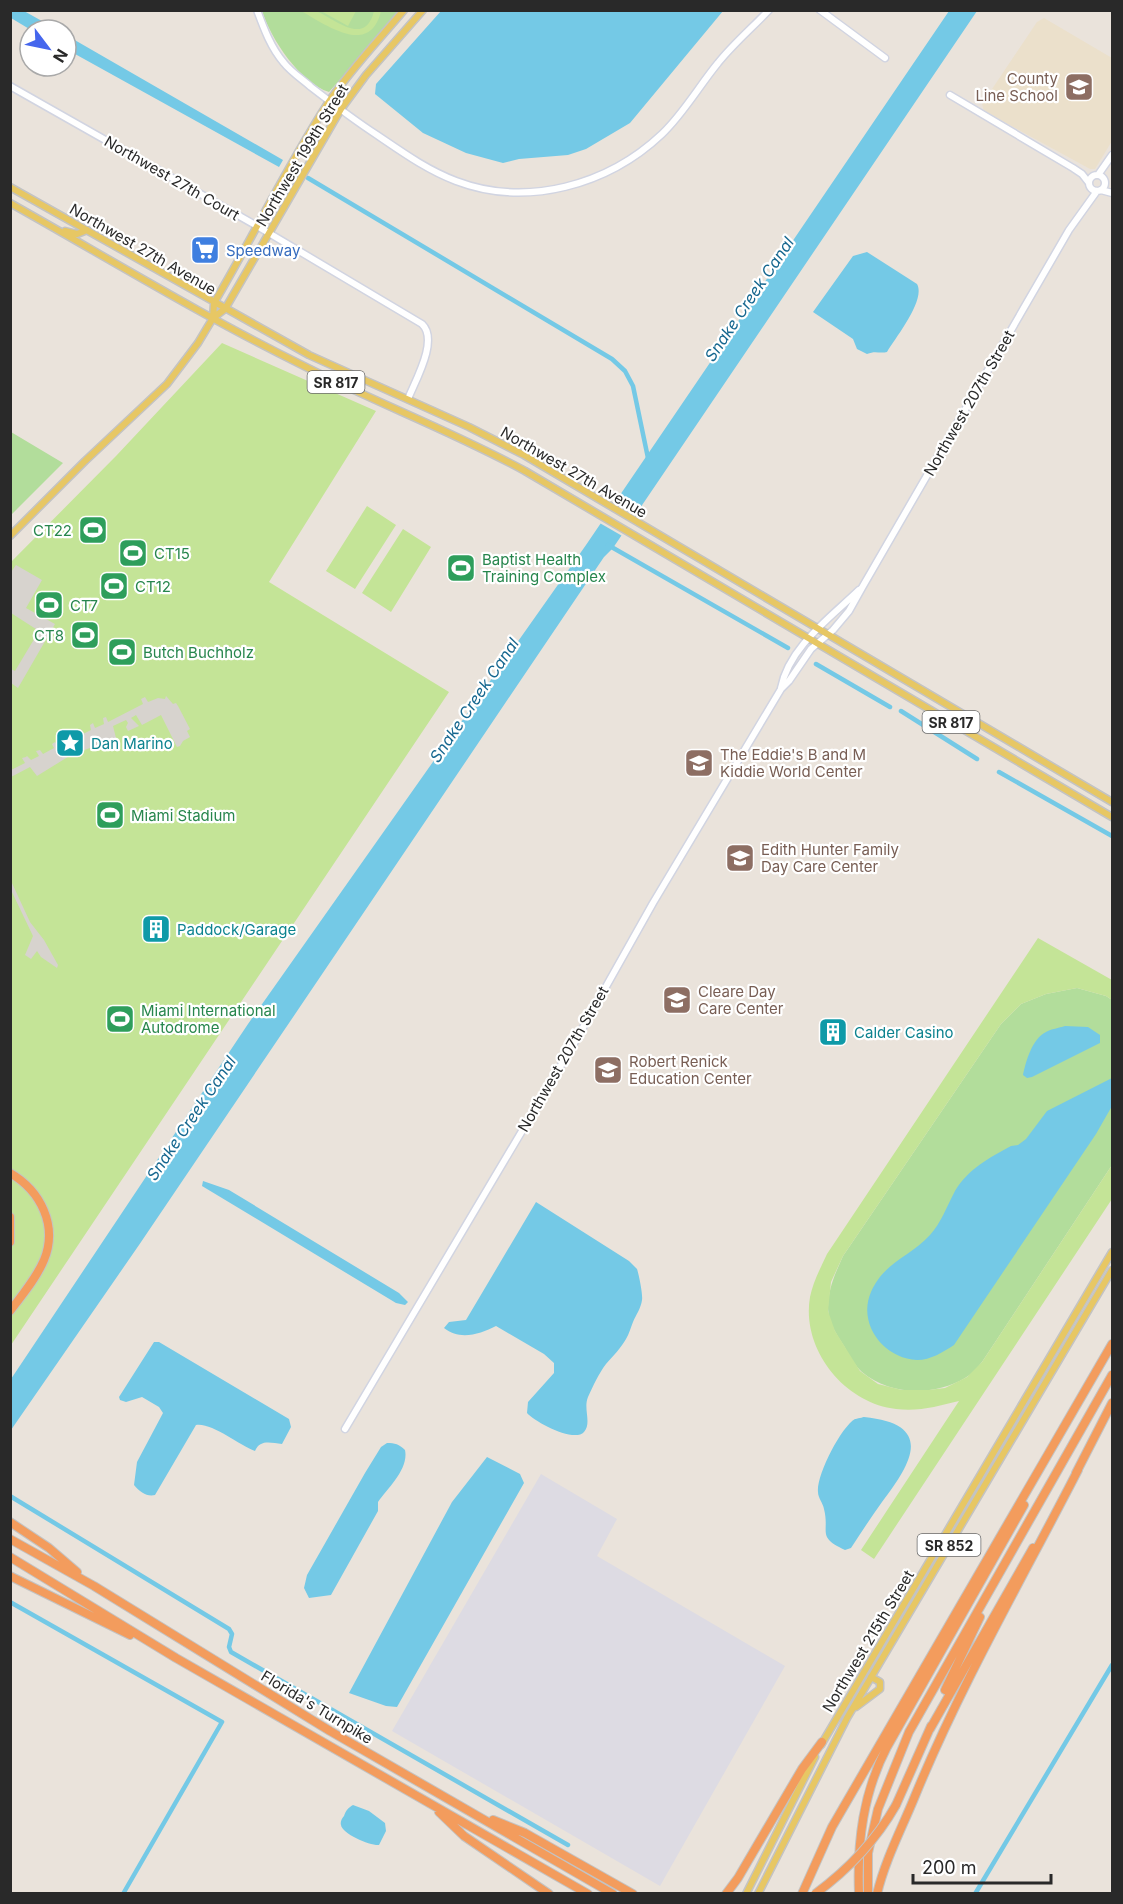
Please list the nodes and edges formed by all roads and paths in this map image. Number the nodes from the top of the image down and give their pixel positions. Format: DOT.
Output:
graph roads {
  1 [pos="257,10"];
  2 [pos="404,10"];
  3 [pos="423,10"];
  4 [pos="820,10"];
  5 [pos="767,12"];
  6 [pos="885,58"];
  7 [pos="10,86"];
  8 [pos="950,95"];
  9 [pos="330,101"];
  10 [pos="341,110"];
  11 [pos="1113,156"];
  12 [pos="1082,174"];
  13 [pos="1100,178"];
  14 [pos="10,188"];
  15 [pos="1094,188"];
  16 [pos="1113,192"];
  17 [pos="10,202"];
  18 [pos="257,226"];
  19 [pos="59,230"];
  20 [pos="87,230"];
  21 [pos="269,233"];
  22 [pos="214,303"];
  23 [pos="225,309"];
  24 [pos="213,318"];
  25 [pos="343,371"];
  26 [pos="337,383"];
  27 [pos="408,399"];
  28 [pos="469,427"];
  29 [pos="463,439"];
  30 [pos="10,536"];
  31 [pos="863,586"];
  32 [pos="819,629"];
  33 [pos="827,634"];
  34 [pos="808,638"];
  35 [pos="817,643"];
  36 [pos="910,684"];
  37 [pos="781,689"];
  38 [pos="903,694"];
  39 [pos="1113,802"];
  40 [pos="1113,817"];
  41 [pos="10,1173"];
  42 [pos="10,1217"];
  43 [pos="10,1242"];
  44 [pos="1113,1252"];
  45 [pos="1113,1270"];
  46 [pos="10,1311"];
  47 [pos="1113,1344"];
  48 [pos="1046,1364"];
  49 [pos="1113,1375"];
  50 [pos="1046,1382"];
  51 [pos="1113,1403"];
  52 [pos="345,1429"];
  53 [pos="1052,1447"];
  54 [pos="1078,1470"];
  55 [pos="10,1522"];
  56 [pos="10,1539"];
  57 [pos="10,1557"];
  58 [pos="1001,1572"];
  59 [pos="10,1576"];
  60 [pos="94,1586"];
  61 [pos="176,1658"];
  62 [pos="871,1677"];
  63 [pos="851,1711"];
  64 [pos="930,1729"];
  65 [pos="822,1742"];
  66 [pos="429,1803"];
  67 [pos="464,1808"];
  68 [pos="547,1893"];
  69 [pos="588,1893"];
  70 [pos="613,1893"];
  71 [pos="633,1893"];
  72 [pos="726,1893"];
  73 [pos="746,1893"];
  74 [pos="758,1893"];
  75 [pos="802,1893"];
  76 [pos="815,1893"];
  77 [pos="859,1893"];
  78 [pos="868,1893"];
  79 [pos="877,1893"];
  1 -- 9 [label="street"];
  2 -- 9 [label="main road, Northwest 199th Street"];
  3 -- 10 [label="main road, Northwest 199th Street"];
  4 -- 6 [label="street"];
  5 -- 10 [label="street"];
  7 -- 18 [label="street, Northwest 27th Court"];
  8 -- 12 [label="street"];
  9 -- 10 [label="street"];
  9 -- 18 [label="main road, Northwest 199th Street"];
  10 -- 21 [label="main road, Northwest 199th Street"];
  11 -- 13 [label="street"];
  12 -- 13 [label="street"];
  12 -- 15 [label="street"];
  13 -- 15 [label="street"];
  13 -- 15 [label="street"];
  13 -- 16 [label="street"];
  14 -- 20 [label="main road, Northwest 27th Avenue / SR 817"];
  15 -- 16 [label="street"];
  15 -- 31 [label="street, Northwest 207th Street"];
  17 -- 19 [label="main road, Northwest 27th Avenue / SR 817"];
  18 -- 21 [label="street, Northwest 27th Court"];
  18 -- 22 [label="main road, Northwest 199th Street"];
  19 -- 20 [label="main road"];
  19 -- 24 [label="main road, Northwest 27th Avenue / SR 817"];
  20 -- 22 [label="main road, Northwest 27th Avenue / SR 817"];
  21 -- 23 [label="main road, Northwest 199th Street"];
  21 -- 27 [label="street, Northwest 27th Court"];
  22 -- 23 [label="main road, Northwest 27th Avenue / SR 817"];
  22 -- 24 [label="main road, Northwest 199th Street"];
  23 -- 24 [label="main road, Northwest 199th Street"];
  23 -- 25 [label="main road, Northwest 27th Avenue / SR 817"];
  24 -- 26 [label="main road, Northwest 27th Avenue / SR 817"];
  24 -- 30 [label="main road, Northwest 199th Street"];
  25 -- 26 [label="main road"];
  25 -- 27 [label="main road, Northwest 27th Avenue / SR 817"];
  26 -- 29 [label="main road, Northwest 27th Avenue / SR 817"];
  27 -- 28 [label="main road, Northwest 27th Avenue / SR 817"];
  28 -- 29 [label="main road"];
  28 -- 32 [label="main road, Northwest 27th Avenue / SR 817"];
  29 -- 34 [label="main road, Northwest 27th Avenue / SR 817"];
  31 -- 32 [label="street, Northwest 207th Street"];
  31 -- 33 [label="street, Northwest 207th Street"];
  32 -- 33 [label="main road, Northwest 27th Avenue / SR 817"];
  32 -- 34 [label="street, Northwest 207th Street"];
  33 -- 35 [label="street, Northwest 207th Street"];
  33 -- 36 [label="main road, Northwest 27th Avenue / SR 817"];
  34 -- 35 [label="main road, Northwest 27th Avenue / SR 817"];
  34 -- 37 [label="street, Northwest 207th Street"];
  35 -- 37 [label="street, Northwest 207th Street"];
  35 -- 38 [label="main road, Northwest 27th Avenue / SR 817"];
  36 -- 38 [label="main road"];
  36 -- 39 [label="main road, Northwest 27th Avenue / SR 817"];
  37 -- 52 [label="street, Northwest 207th Street"];
  38 -- 40 [label="main road, Northwest 27th Avenue / SR 817"];
  41 -- 46 [label="highway"];
  42 -- 43 [label="highway"];
  44 -- 48 [label="main road, Northwest 215th Street / SR 852"];
  45 -- 50 [label="main road, Northwest 215th Street / SR 852"];
  47 -- 53 [label="highway"];
  48 -- 50 [label="main road"];
  48 -- 65 [label="main road, Northwest 215th Street / SR 852"];
  49 -- 58 [label="highway"];
  50 -- 62 [label="main road, Northwest 215th Street / SR 852"];
  51 -- 54 [label="highway"];
  53 -- 75 [label="highway"];
  53 -- 77 [label="highway"];
  54 -- 64 [label="highway"];
  54 -- 79 [label="highway"];
  55 -- 60 [label="highway"];
  56 -- 60 [label="highway, Florida's Turnpike"];
  57 -- 61 [label="highway, Florida's Turnpike"];
  58 -- 64 [label="highway"];
  58 -- 78 [label="highway"];
  59 -- 61 [label="highway"];
  60 -- 67 [label="highway, Florida's Turnpike"];
  61 -- 66 [label="highway, Florida's Turnpike"];
  62 -- 63 [label="main road, Northwest 215th Street / SR 852"];
  62 -- 63 [label="main road"];
  63 -- 74 [label="main road, Northwest 215th Street / SR 852"];
  64 -- 76 [label="highway, bridge"];
  65 -- 72 [label="highway"];
  65 -- 73 [label="main road, Northwest 215th Street / SR 852"];
  66 -- 68 [label="highway"];
  66 -- 69 [label="highway, Florida's Turnpike"];
  67 -- 70 [label="highway, Florida's Turnpike"];
  67 -- 71 [label="highway"];
}
